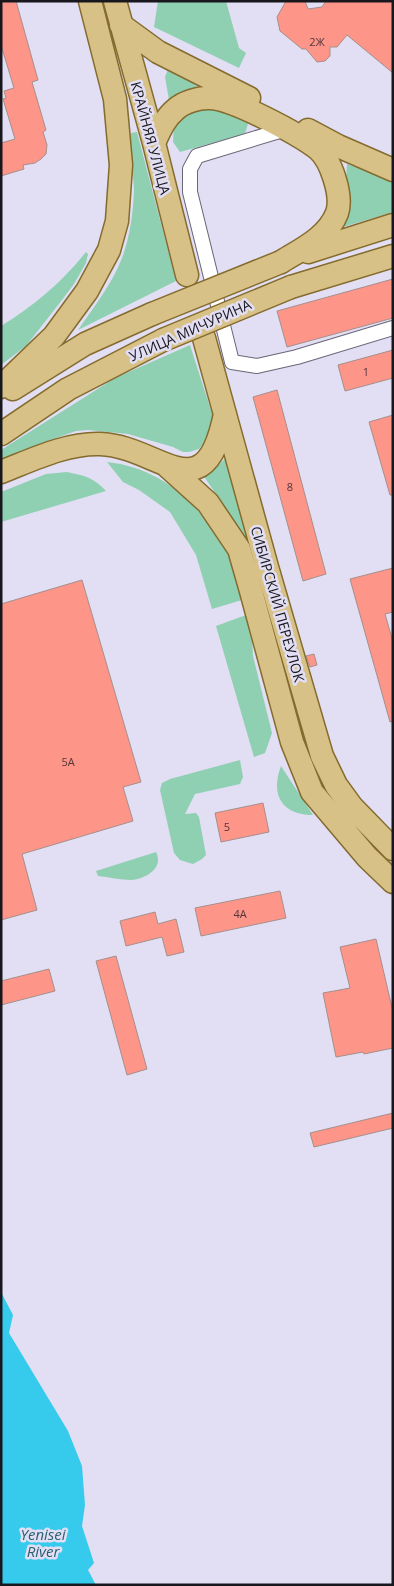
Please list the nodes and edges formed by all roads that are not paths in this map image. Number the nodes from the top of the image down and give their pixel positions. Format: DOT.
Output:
graph roads {
  1 [pos="90,1"];
  2 [pos="115,1"];
  3 [pos="121,25"];
  4 [pos="286,129"];
  5 [pos="154,143"];
  6 [pos="393,170"];
  7 [pos="393,224"];
  8 [pos="393,256"];
  9 [pos="281,262"];
  10 [pos="187,274"];
  11 [pos="393,328"];
  12 [pos="204,338"];
  13 [pos="1,387"];
  14 [pos="1,397"];
  15 [pos="225,414"];
  16 [pos="1,434"];
  17 [pos="167,466"];
  18 [pos="1,472"];
  19 [pos="352,807"];
  20 [pos="337,823"];
  21 [pos="393,849"];
  22 [pos="393,882"];
  1 -- 13 [label="main road, КРАЙНЯЯ УЛИЦА"];
  2 -- 3 [label="main road, КРАЙНЯЯ УЛИЦА"];
  3 -- 5 [label="main road, КРАЙНЯЯ УЛИЦА"];
  3 -- 6 [label="main road"];
  4 -- 5 [label="main road"];
  4 -- 9 [label="main road"];
  4 -- 11 [label="street"];
  5 -- 10 [label="main road, КРАЙНЯЯ УЛИЦА"];
  7 -- 9 [label="main road, УЛИЦА МИЧУРИНА"];
  8 -- 16 [label="main road, УЛИЦА МИЧУРИНА, bridge"];
  9 -- 14 [label="main road, УЛИЦА МИЧУРИНА, bridge"];
  12 -- 15 [label="main road, СИБИРСКИЙ ПЕРЕУЛОК"];
  15 -- 17 [label="main road"];
  15 -- 19 [label="main road, СИБИРСКИЙ ПЕРЕУЛОК"];
  17 -- 18 [label="main road"];
  17 -- 20 [label="main road, СИБИРСКИЙ ПЕРЕУЛОК"];
  19 -- 20 [label="main road"];
  19 -- 21 [label="main road, СИБИРСКИЙ ПЕРЕУЛОК"];
  20 -- 22 [label="main road, СИБИРСКИЙ ПЕРЕУЛОК"];
}
